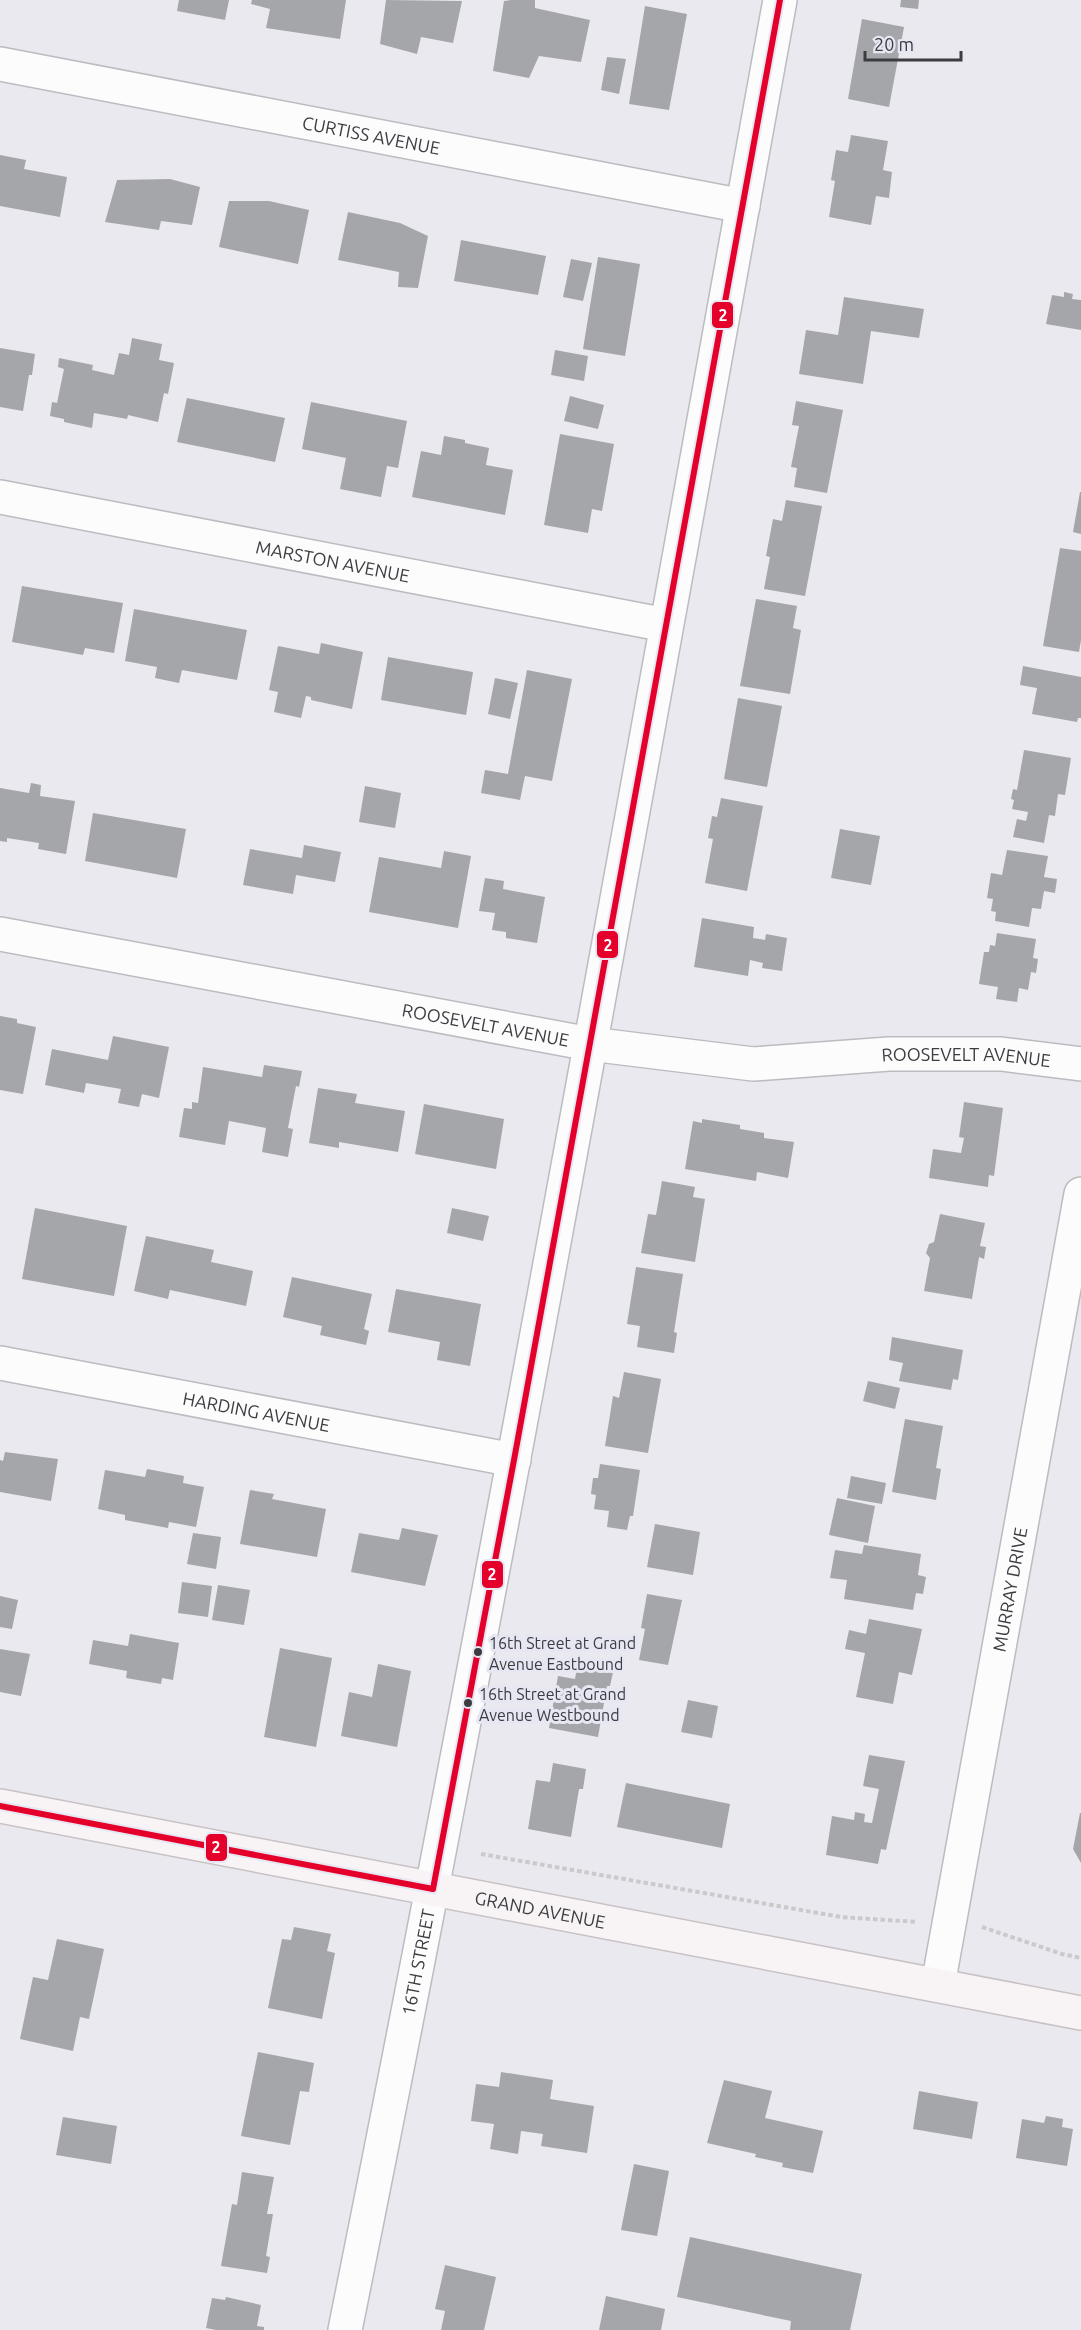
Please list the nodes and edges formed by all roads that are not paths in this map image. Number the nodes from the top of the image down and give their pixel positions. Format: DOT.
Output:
graph roads {
  1 [pos="780,0"];
  2 [pos="0,64"];
  3 [pos="743,206"];
  4 [pos="0,497"];
  5 [pos="666,625"];
  6 [pos="0,934"];
  7 [pos="590,1044"];
  8 [pos="1081,1064"];
  9 [pos="1081,1194"];
  10 [pos="0,1363"];
  11 [pos="514,1460"];
  12 [pos="0,1806"];
  13 [pos="434,1889"];
  14 [pos="938,1985"];
  15 [pos="1081,2013"];
  16 [pos="345,2330"];
  1 -- 3 [label="street, 16TH STREET"];
  2 -- 3 [label="street, CURTISS AVENUE"];
  3 -- 5 [label="street, 16TH STREET"];
  4 -- 5 [label="street, MARSTON AVENUE"];
  5 -- 7 [label="street, 16TH STREET"];
  6 -- 7 [label="street, ROOSEVELT AVENUE"];
  7 -- 8 [label="street, ROOSEVELT AVENUE"];
  7 -- 11 [label="street, 16TH STREET"];
  9 -- 14 [label="street, MURRAY DRIVE"];
  10 -- 11 [label="street, HARDING AVENUE"];
  11 -- 13 [label="street, 16TH STREET"];
  12 -- 13 [label="main road, GRAND AVENUE"];
  13 -- 14 [label="main road, GRAND AVENUE"];
  13 -- 16 [label="street, 16TH STREET"];
  14 -- 15 [label="main road, GRAND AVENUE"];
}
